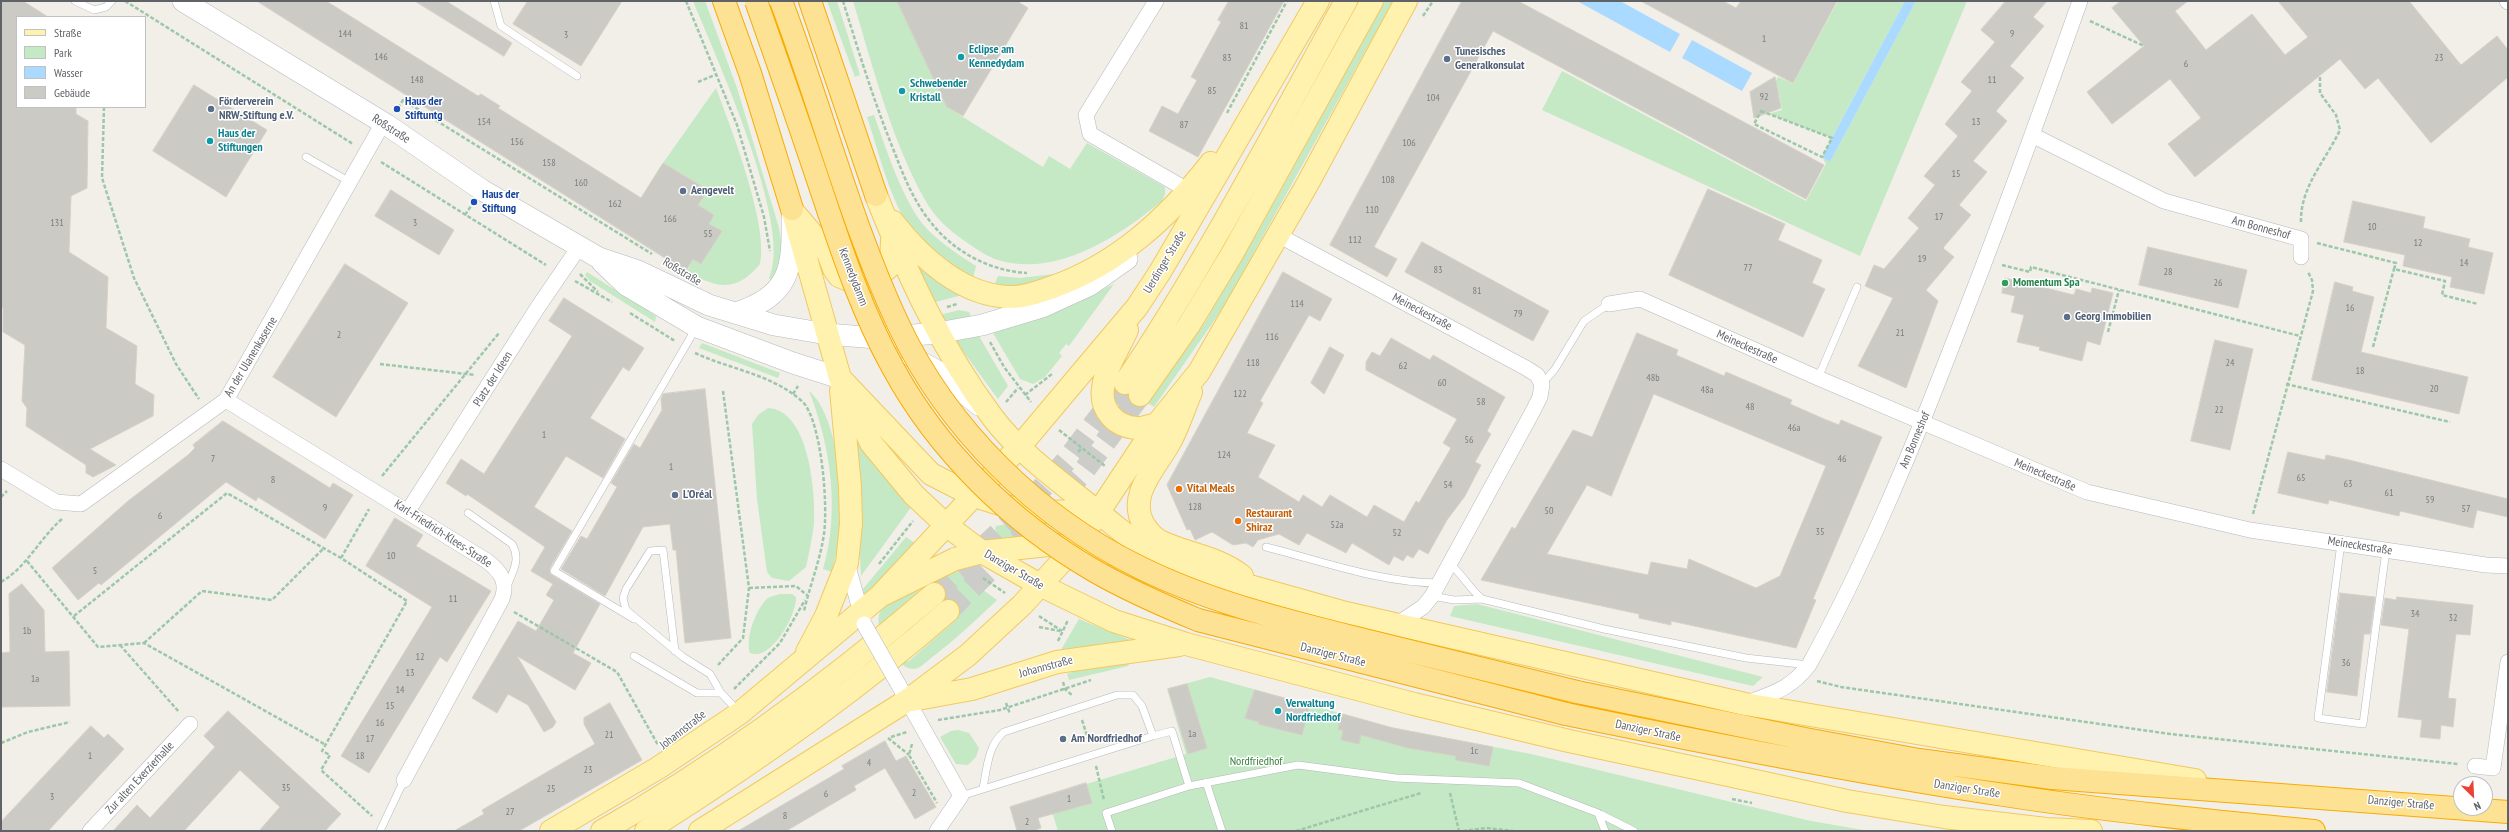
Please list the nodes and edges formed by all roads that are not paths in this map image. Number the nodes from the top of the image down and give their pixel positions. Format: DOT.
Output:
graph roads {
  1 [pos="75,1"];
  2 [pos="112,1"];
  3 [pos="183,1"];
  4 [pos="494,1"];
  5 [pos="724,1"];
  6 [pos="756,1"];
  7 [pos="781,1"];
  8 [pos="810,1"];
  9 [pos="1156,1"];
  10 [pos="1318,1"];
  11 [pos="1346,1"];
  12 [pos="1372,1"];
  13 [pos="1406,1"];
  14 [pos="1414,1"];
  15 [pos="2078,8"];
  16 [pos="94,13"];
  17 [pos="1388,37"];
  18 [pos="577,76"];
  19 [pos="1264,96"];
  20 [pos="390,116"];
  21 [pos="2032,135"];
  22 [pos="306,157"];
  23 [pos="350,182"];
  24 [pos="1189,191"];
  25 [pos="876,195"];
  26 [pos="1174,208"];
  27 [pos="792,209"];
  28 [pos="1278,235"];
  29 [pos="892,237"];
  30 [pos="579,248"];
  31 [pos="2301,257"];
  32 [pos="599,258"];
  33 [pos="1857,287"];
  34 [pos="1608,304"];
  35 [pos="1137,307"];
  36 [pos="736,313"];
  37 [pos="697,326"];
  38 [pos="938,333"];
  39 [pos="827,334"];
  40 [pos="876,338"];
  41 [pos="1199,372"];
  42 [pos="840,378"];
  43 [pos="1818,378"];
  44 [pos="1542,384"];
  45 [pos="226,400"];
  46 [pos="1000,411"];
  47 [pos="1922,423"];
  48 [pos="1157,424"];
  49 [pos="1020,446"];
  50 [pos="1,469"];
  51 [pos="972,499"];
  52 [pos="1037,501"];
  53 [pos="408,511"];
  54 [pos="1098,512"];
  55 [pos="468,513"];
  56 [pos="1016,515"];
  57 [pos="946,525"];
  58 [pos="2341,543"];
  59 [pos="1076,546"];
  60 [pos="1266,547"];
  61 [pos="979,550"];
  62 [pos="2386,550"];
  63 [pos="847,563"];
  64 [pos="1450,564"];
  65 [pos="2508,566"];
  66 [pos="1225,579"];
  67 [pos="1440,583"];
  68 [pos="1040,585"];
  69 [pos="1256,587"];
  70 [pos="506,589"];
  71 [pos="880,596"];
  72 [pos="1432,596"];
  73 [pos="1482,599"];
  74 [pos="634,619"];
  75 [pos="862,619"];
  76 [pos="1396,625"];
  77 [pos="1186,644"];
  78 [pos="675,651"];
  79 [pos="634,656"];
  80 [pos="805,657"];
  81 [pos="2508,662"];
  82 [pos="1809,665"];
  83 [pos="903,691"];
  84 [pos="723,695"];
  85 [pos="1745,704"];
  86 [pos="740,713"];
  87 [pos="190,724"];
  88 [pos="1152,736"];
  89 [pos="2475,766"];
  90 [pos="404,780"];
  91 [pos="1206,782"];
  92 [pos="1189,786"];
  93 [pos="983,788"];
  94 [pos="2294,795"];
  95 [pos="961,796"];
  96 [pos="2508,812"];
  97 [pos="1598,813"];
  98 [pos="382,829"];
  99 [pos="90,831"];
  100 [pos="551,831"];
  101 [pos="602,831"];
  102 [pos="646,831"];
  103 [pos="700,831"];
  104 [pos="937,831"];
  105 [pos="1112,831"];
  106 [pos="1222,831"];
  107 [pos="1605,831"];
  108 [pos="1634,831"];
  109 [pos="2091,831"];
  110 [pos="2314,831"];
  1 -- 16 [label="lane"];
  2 -- 16 [label="lane"];
  3 -- 20 [label="street, Roßstraße"];
  4 -- 18 [label="lane"];
  5 -- 27 [label="highway"];
  6 -- 56 [label="highway, Kennedydamm, bridge"];
  7 -- 52 [label="highway, Kennedydamm, bridge"];
  8 -- 25 [label="highway"];
  9 -- 24 [label="street"];
  10 -- 19 [label="main road, Uerdinger Straße"];
  11 -- 12 [label="main road"];
  13 -- 17 [label="main road"];
  14 -- 17 [label="street"];
  15 -- 21 [label="street, Am Bonneshof"];
  17 -- 28 [label="main road"];
  19 -- 24 [label="main road"];
  19 -- 35 [label="main road, Uerdinger Straße"];
  20 -- 23 [label="street, An der Ulanenkaserne"];
  20 -- 30 [label="street, Roßstraße"];
  21 -- 31 [label="street, Am Bonneshof"];
  21 -- 47 [label="street, Am Bonneshof"];
  22 -- 23 [label="lane"];
  23 -- 45 [label="street, An der Ulanenkaserne"];
  24 -- 26 [label="main road"];
  25 -- 26 [label="main road"];
  25 -- 29 [label="main road"];
  26 -- 38 [label="street, Uerdinger Straße"];
  27 -- 29 [label="main road"];
  27 -- 36 [label="street"];
  27 -- 39 [label="main road"];
  28 -- 41 [label="main road"];
  28 -- 44 [label="street, Meineckestraße"];
  29 -- 38 [label="main road"];
  30 -- 32 [label="street, Roßstraße"];
  30 -- 53 [label="street, Platz der Ideen"];
  32 -- 36 [label="street, Roßstraße"];
  32 -- 37 [label="street, Roßstraße"];
  33 -- 43 [label="lane"];
  34 -- 43 [label="street, Meineckestraße"];
  34 -- 44 [label="lane"];
  35 -- 48 [label="main road"];
  35 -- 49 [label="main road, Uerdinger Straße"];
  36 -- 39 [label="street, Roßstraße"];
  37 -- 42 [label="street, Roßstraße"];
  37 -- 74 [label="lane"];
  38 -- 40 [label="street, Uerdinger Straße"];
  38 -- 46 [label="main road"];
  39 -- 40 [label="street, Roßstraße"];
  39 -- 42 [label="main road"];
  40 -- 46 [label="street"];
  41 -- 48 [label="main road"];
  41 -- 69 [label="main road"];
  42 -- 51 [label="main road"];
  42 -- 57 [label="main road"];
  42 -- 63 [label="main road, Johannstraße"];
  43 -- 47 [label="street, Meineckestraße"];
  44 -- 64 [label="street"];
  45 -- 50 [label="street, An der Ulanenkaserne"];
  45 -- 53 [label="street, Karl-Friedrich-Klees-Straße"];
  46 -- 49 [label="main road"];
  47 -- 58 [label="street, Meineckestraße"];
  47 -- 82 [label="street, Am Bonneshof"];
  48 -- 54 [label="main road"];
  49 -- 51 [label="main road, Uerdinger Straße"];
  49 -- 54 [label="main road"];
  51 -- 54 [label="main road"];
  51 -- 57 [label="main road, Johannstraße"];
  51 -- 61 [label="main road"];
  52 -- 94 [label="highway, Danziger Straße, bridge"];
  53 -- 70 [label="street, Karl-Friedrich-Klees-Straße"];
  54 -- 59 [label="main road, Johannstraße"];
  54 -- 66 [label="main road"];
  55 -- 70 [label="lane"];
  56 -- 110 [label="highway, Danziger Straße, bridge"];
  57 -- 61 [label="main road, Danziger Straße"];
  57 -- 71 [label="main road, Johannstraße"];
  58 -- 62 [label="street, Meineckestraße"];
  58 -- 62 [label="lane"];
  59 -- 61 [label="main road, Johannstraße"];
  59 -- 66 [label="main road, Johannstraße"];
  59 -- 68 [label="main road, Johannstraße"];
  60 -- 67 [label="lane"];
  61 -- 68 [label="main road, Danziger Straße"];
  61 -- 71 [label="main road, Johannstraße"];
  62 -- 65 [label="street, Meineckestraße"];
  63 -- 75 [label="street, Johannstraße"];
  63 -- 80 [label="main road, Johannstraße"];
  64 -- 67 [label="street"];
  64 -- 73 [label="lane"];
  66 -- 69 [label="main road, Danziger Straße"];
  67 -- 72 [label="street"];
  68 -- 77 [label="main road, Danziger Straße"];
  68 -- 83 [label="main road, Johannstraße"];
  69 -- 76 [label="main road, Danziger Straße"];
  69 -- 77 [label="main road"];
  70 -- 90 [label="street"];
  71 -- 75 [label="main road, Johannstraße"];
  72 -- 73 [label="lane"];
  72 -- 76 [label="street"];
  73 -- 82 [label="lane"];
  74 -- 78 [label="lane"];
  74 -- 78 [label="lane"];
  75 -- 80 [label="main road, Johannstraße"];
  75 -- 83 [label="street, Johannstraße, bridge"];
  76 -- 85 [label="main road, Danziger Straße"];
  77 -- 83 [label="main road, Johannstraße"];
  77 -- 109 [label="main road, Danziger Straße"];
  78 -- 84 [label="lane"];
  79 -- 84 [label="lane"];
  80 -- 86 [label="main road, Johannstraße"];
  81 -- 89 [label="street"];
  82 -- 85 [label="street, Am Bonneshof"];
  83 -- 95 [label="street, Johannstraße"];
  83 -- 103 [label="main road, Johannstraße"];
  84 -- 86 [label="lane"];
  85 -- 94 [label="main road, Danziger Straße"];
  86 -- 100 [label="main road, Johannstraße"];
  87 -- 99 [label="street, Zur alten Exerzierhalle"];
  88 -- 92 [label="lane"];
  88 -- 93 [label="lane"];
  88 -- 93 [label="lane"];
  90 -- 98 [label="lane"];
  91 -- 92 [label="lane"];
  91 -- 97 [label="lane"];
  91 -- 106 [label="lane"];
  92 -- 105 [label="lane"];
  93 -- 95 [label="lane"];
  94 -- 96 [label="highway, Danziger Straße"];
  95 -- 104 [label="street"];
  97 -- 107 [label="lane"];
  97 -- 108 [label="lane"];
  101 -- 102 [label="main road"];
}
